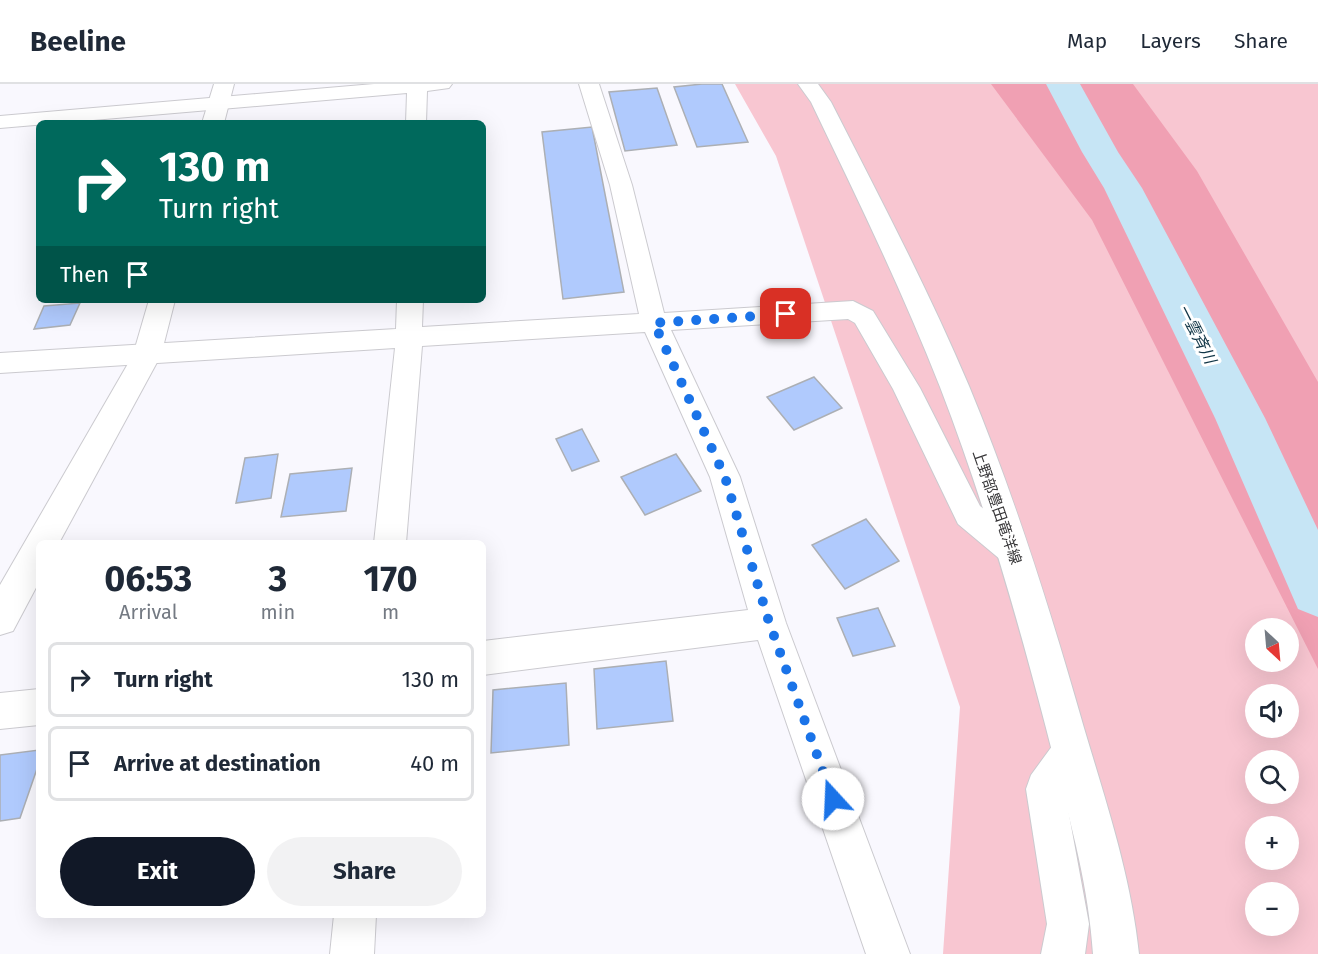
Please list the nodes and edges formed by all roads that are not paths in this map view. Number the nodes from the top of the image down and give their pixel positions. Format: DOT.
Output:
graph roads {
  1 [pos="442,84"];
  2 [pos="589,84"];
  3 [pos="808,84"];
  4 [pos="417,85"];
  5 [pos="218,103"];
  6 [pos="416,120"];
  7 [pos="0,122"];
  8 [pos="161,303"];
  9 [pos="410,303"];
  10 [pos="654,323"];
  11 [pos="409,338"];
  12 [pos="147,355"];
  13 [pos="0,363"];
  14 [pos="44,540"];
  15 [pos="390,540"];
  16 [pos="1012,550"];
  17 [pos="36,554"];
  18 [pos="0,619"];
  19 [pos="769,622"];
  20 [pos="486,658"];
  21 [pos="36,706"];
  22 [pos="0,711"];
  23 [pos="1071,751"];
  24 [pos="356,918"];
  25 [pos="352,954"];
  26 [pos="888,954"];
  27 [pos="1063,954"];
  28 [pos="1116,954"];
  1 -- 4 [label="street"];
  2 -- 10 [label="street"];
  3 -- 16 [label="main road, 上野部豊田竜洋線"];
  4 -- 5 [label="street"];
  4 -- 6 [label="street"];
  5 -- 7 [label="street"];
  8 -- 12 [label="main road"];
  9 -- 11 [label="street"];
  10 -- 11 [label="street"];
  10 -- 16 [label="street"];
  10 -- 19 [label="street"];
  11 -- 12 [label="street"];
  11 -- 15 [label="street"];
  12 -- 13 [label="street"];
  12 -- 14 [label="main road"];
  16 -- 23 [label="main road, 上野部豊田竜洋線"];
  17 -- 18 [label="main road"];
  19 -- 20 [label="street"];
  19 -- 26 [label="street"];
  21 -- 22 [label="street"];
  23 -- 27 [label="street"];
  23 -- 28 [label="main road, 上野部豊田竜洋線"];
  24 -- 25 [label="street"];
}
